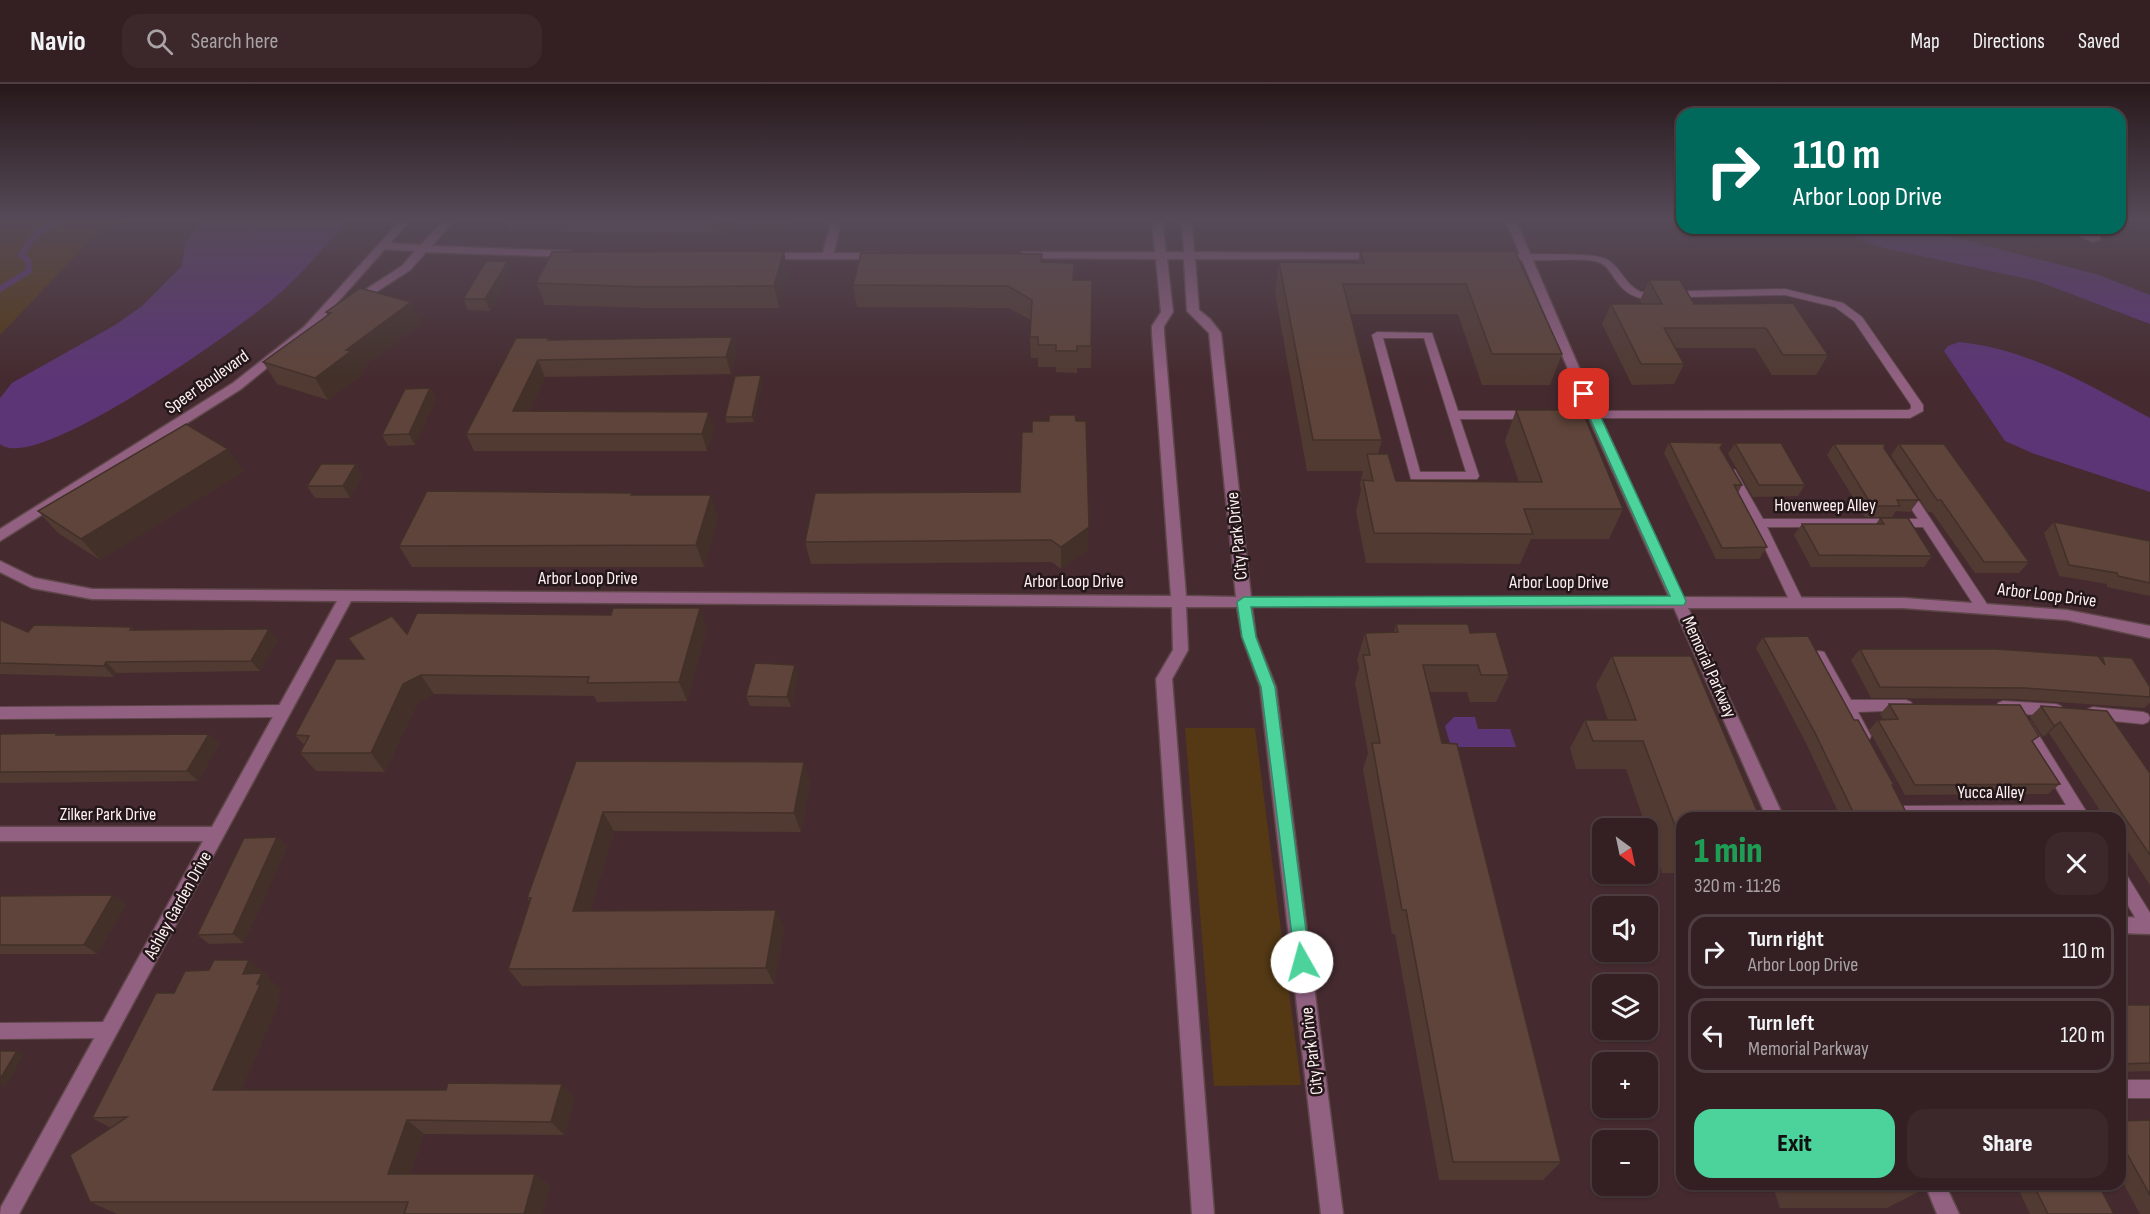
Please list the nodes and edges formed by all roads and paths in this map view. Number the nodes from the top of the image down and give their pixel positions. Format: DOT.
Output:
graph roads {
  1 [pos="356,274"];
  2 [pos="397,274"];
  3 [pos="1162,274"];
  4 [pos="1190,274"];
  5 [pos="1533,274"];
  6 [pos="1615,274"];
  7 [pos="308,329"];
  8 [pos="1593,414"];
  9 [pos="1454,415"];
  10 [pos="1722,458"];
  11 [pos="1896,476"];
  12 [pos="1759,523"];
  13 [pos="1927,523"];
  14 [pos="0,536"];
  15 [pos="0,566"];
  16 [pos="347,596"];
  17 [pos="1179,601"];
  18 [pos="1679,601"];
  19 [pos="1796,601"];
  20 [pos="1244,602"];
  21 [pos="1982,607"];
  22 [pos="2150,632"];
  23 [pos="1812,645"];
  24 [pos="1848,706"];
  25 [pos="1919,706"];
  26 [pos="1990,706"];
  27 [pos="2014,706"];
  28 [pos="284,711"];
  29 [pos="0,713"];
  30 [pos="2143,718"];
  31 [pos="1870,747"];
  32 [pos="1904,811"];
  33 [pos="1773,812"];
  34 [pos="1963,812"];
  35 [pos="2079,812"];
  36 [pos="0,834"];
  37 [pos="217,834"];
  38 [pos="2126,889"];
  39 [pos="2126,925"];
  40 [pos="2149,926"];
  41 [pos="109,1030"];
  42 [pos="0,1031"];
  43 [pos="2126,1089"];
  44 [pos="2150,1089"];
  45 [pos="1938,1190"];
  46 [pos="8,1214"];
  47 [pos="1203,1214"];
  48 [pos="1332,1214"];
  49 [pos="1948,1214"];
  1 -- 7 [label="street, Speer Boulevard"];
  2 -- 7 [label="street"];
  3 -- 17 [label="street"];
  4 -- 20 [label="street, City Park Drive"];
  5 -- 8 [label="street, Memorial Parkway"];
  6 -- 8 [label="lane"];
  7 -- 14 [label="street, Speer Boulevard"];
  8 -- 9 [label="lane"];
  8 -- 18 [label="street, Memorial Parkway"];
  9 -- 9 [label="lane"];
  10 -- 12 [label="lane"];
  11 -- 13 [label="lane"];
  12 -- 13 [label="lane, Hovenweep Alley"];
  12 -- 19 [label="lane"];
  13 -- 21 [label="lane"];
  15 -- 16 [label="street, Arbor Loop Drive"];
  16 -- 17 [label="street, Arbor Loop Drive"];
  16 -- 28 [label="street, Ashley Garden Drive"];
  17 -- 20 [label="street, Arbor Loop Drive"];
  17 -- 47 [label="street"];
  18 -- 19 [label="street, Arbor Loop Drive"];
  18 -- 20 [label="street, Arbor Loop Drive"];
  18 -- 33 [label="street, Memorial Parkway"];
  19 -- 21 [label="street, Arbor Loop Drive"];
  20 -- 48 [label="street, City Park Drive"];
  21 -- 22 [label="street, Arbor Loop Drive"];
  23 -- 24 [label="lane"];
  24 -- 25 [label="lane"];
  24 -- 31 [label="lane"];
  26 -- 27 [label="lane"];
  27 -- 30 [label="lane"];
  27 -- 35 [label="lane"];
  28 -- 29 [label="lane"];
  28 -- 37 [label="street, Ashley Garden Drive"];
  32 -- 34 [label="lane, Yucca Alley"];
  36 -- 37 [label="street, Zilker Park Drive"];
  37 -- 41 [label="street, Ashley Garden Drive"];
  38 -- 40 [label="lane"];
  39 -- 40 [label="street"];
  41 -- 42 [label="lane"];
  41 -- 46 [label="street, Ashley Garden Drive"];
  43 -- 44 [label="lane"];
  45 -- 49 [label="street"];
}
